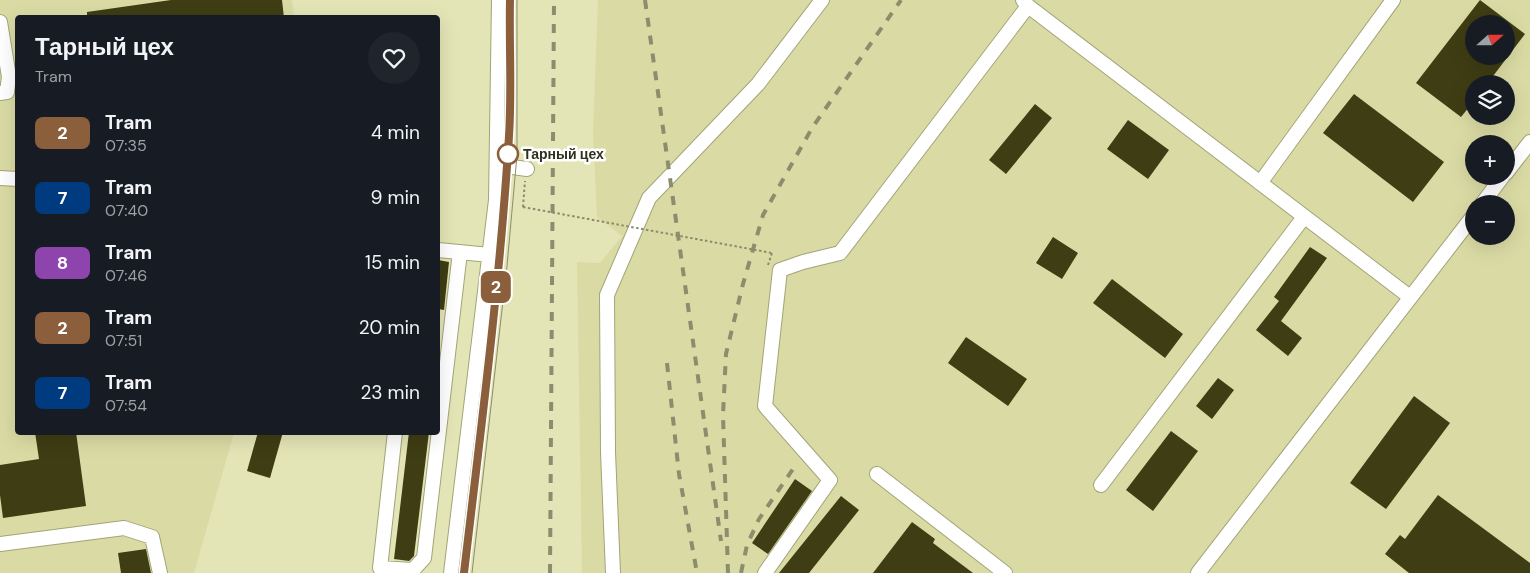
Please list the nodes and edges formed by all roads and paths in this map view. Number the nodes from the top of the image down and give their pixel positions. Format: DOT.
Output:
graph roads {
  1 [pos="499,0"];
  2 [pos="822,0"];
  3 [pos="1393,0"];
  4 [pos="1026,3"];
  5 [pos="0,22"];
  6 [pos="0,93"];
  7 [pos="1530,142"];
  8 [pos="1515,161"];
  9 [pos="496,165"];
  10 [pos="527,169"];
  11 [pos="0,178"];
  12 [pos="15,179"];
  13 [pos="1260,183"];
  14 [pos="1304,217"];
  15 [pos="1465,227"];
  16 [pos="440,250"];
  17 [pos="460,252"];
  18 [pos="772,253"];
  19 [pos="490,254"];
  20 [pos="1410,297"];
  21 [pos="440,422"];
  22 [pos="395,435"];
  23 [pos="438,435"];
  24 [pos="878,474"];
  25 [pos="1101,485"];
  26 [pos="0,544"];
  27 [pos="160,573"];
  28 [pos="451,573"];
  29 [pos="613,573"];
  30 [pos="765,573"];
  31 [pos="1005,573"];
  32 [pos="1198,573"];
  1 -- 9 [label="street"];
  2 -- 29 [label="street"];
  3 -- 13 [label="street"];
  4 -- 13 [label="street"];
  4 -- 30 [label="street"];
  5 -- 6 [label="street"];
  7 -- 8 [label="street"];
  9 -- 10 [label="street"];
  9 -- 19 [label="street"];
  10 -- 18 [label="path, bridge"];
  11 -- 12 [label="street"];
  13 -- 14 [label="street"];
  14 -- 20 [label="street"];
  14 -- 25 [label="street"];
  15 -- 20 [label="street"];
  16 -- 17 [label="street"];
  17 -- 19 [label="street"];
  17 -- 21 [label="street"];
  19 -- 28 [label="street"];
  20 -- 32 [label="street"];
  22 -- 23 [label="street"];
  24 -- 31 [label="street"];
  26 -- 27 [label="street"];
}
